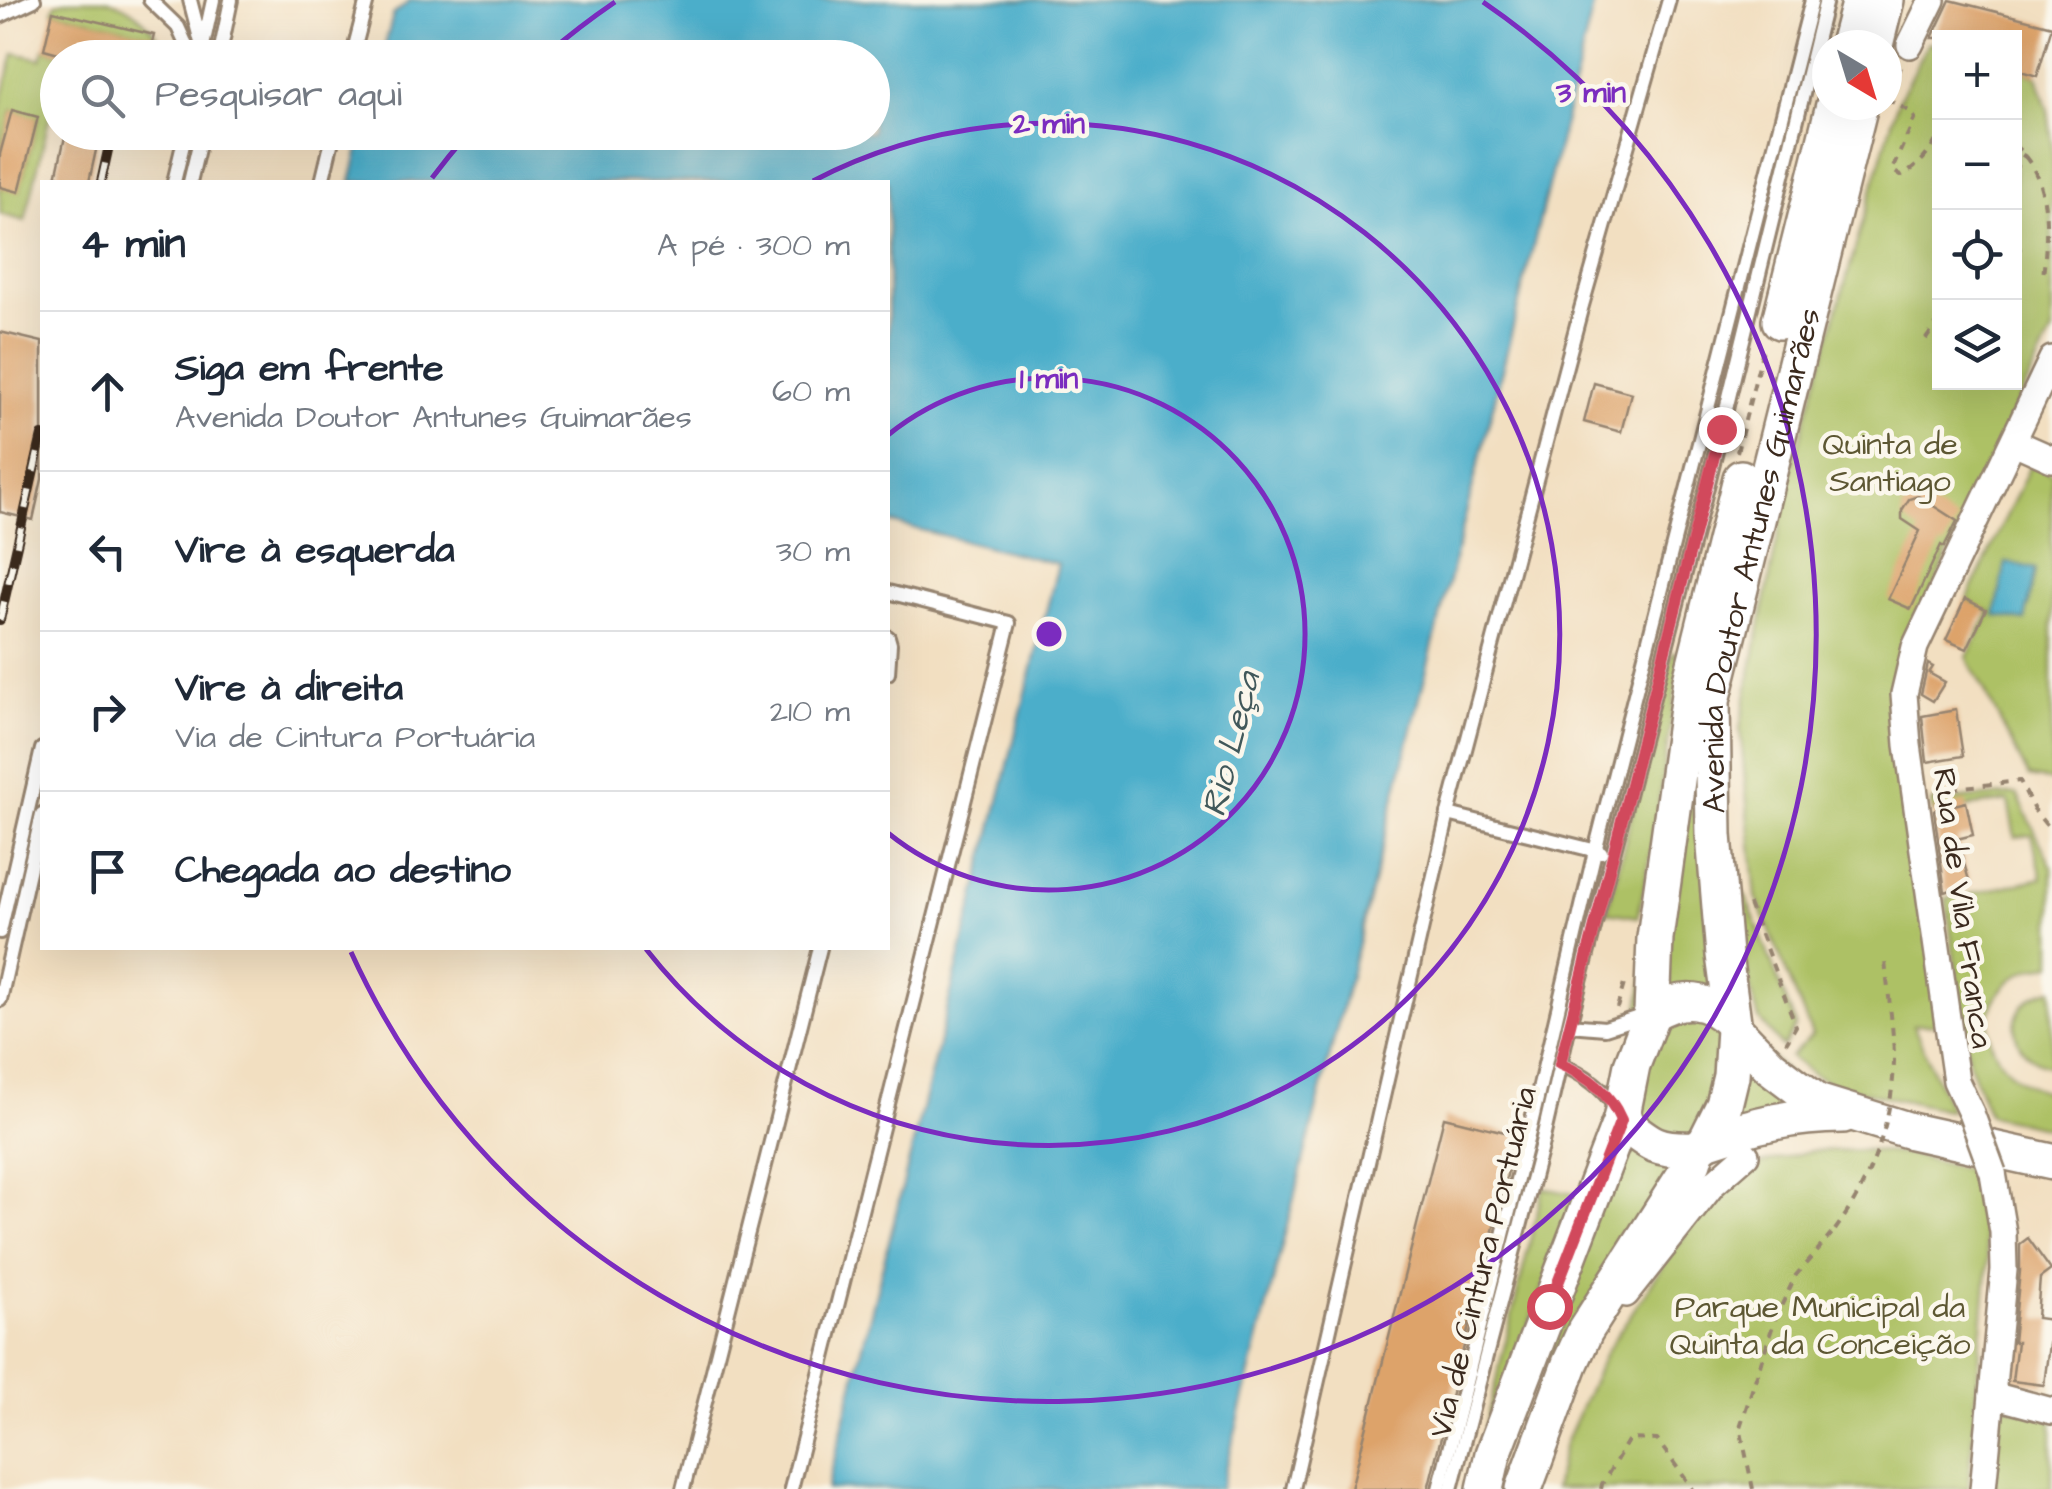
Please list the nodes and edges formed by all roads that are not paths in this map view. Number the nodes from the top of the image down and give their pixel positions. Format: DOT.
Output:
graph roads {
  1 [pos="34,0"];
  2 [pos="150,0"];
  3 [pos="190,0"];
  4 [pos="213,0"];
  5 [pos="232,0"];
  6 [pos="366,0"];
  7 [pos="1669,0"];
  8 [pos="1812,0"];
  9 [pos="1826,0"];
  10 [pos="1860,0"];
  11 [pos="1886,0"];
  12 [pos="1932,0"];
  13 [pos="0,16"];
  14 [pos="1852,30"];
  15 [pos="1879,30"];
  16 [pos="189,40"];
  17 [pos="198,40"];
  18 [pos="203,40"];
  19 [pos="223,40"];
  20 [pos="356,40"];
  21 [pos="1910,45"];
  22 [pos="1830,120"];
  23 [pos="1856,120"];
  24 [pos="182,150"];
  25 [pos="198,150"];
  26 [pos="330,150"];
  27 [pos="174,180"];
  28 [pos="190,180"];
  29 [pos="322,180"];
  30 [pos="2052,359"];
  31 [pos="2014,442"];
  32 [pos="2052,459"];
  33 [pos="890,593"];
  34 [pos="40,758"];
  35 [pos="1448,814"];
  36 [pos="40,823"];
  37 [pos="1595,851"];
  38 [pos="1613,855"];
  39 [pos="0,932"];
  40 [pos="819,950"];
  41 [pos="0,1000"];
  42 [pos="1652,1012"];
  43 [pos="1569,1025"];
  44 [pos="1733,1025"];
  45 [pos="1560,1064"];
  46 [pos="1854,1115"];
  47 [pos="1621,1120"];
  48 [pos="1702,1145"];
  49 [pos="1746,1155"];
  50 [pos="2052,1162"];
  51 [pos="1992,1395"];
  52 [pos="2052,1410"];
  53 [pos="683,1489"];
  54 [pos="791,1489"];
  55 [pos="1293,1489"];
  56 [pos="1439,1489"];
  57 [pos="1452,1489"];
  58 [pos="1484,1489"];
  59 [pos="1524,1489"];
  60 [pos="1540,1489"];
  61 [pos="1983,1489"];
  1 -- 13 [label="lane"];
  2 -- 16 [label="lane"];
  3 -- 17 [label="lane"];
  4 -- 18 [label="lane"];
  5 -- 19 [label="lane"];
  6 -- 20 [label="lane"];
  7 -- 35 [label="lane"];
  8 -- 37 [label="lane, Via de Cintura Portuária"];
  9 -- 38 [label="lane, Via de Cintura Portuária"];
  10 -- 14 [label="main road"];
  11 -- 15 [label="main road"];
  12 -- 21 [label="street"];
  22 -- 42 [label="main road, Avenida Doutor Antunes Guimarães"];
  23 -- 44 [label="main road, Avenida Doutor Antunes Guimarães"];
  24 -- 27 [label="lane"];
  25 -- 28 [label="lane"];
  26 -- 29 [label="lane"];
  30 -- 31 [label="street, Rua de Vila Franca"];
  31 -- 32 [label="street"];
  31 -- 51 [label="street, Rua de Vila Franca, bridge"];
  33 -- 54 [label="lane"];
  34 -- 39 [label="lane"];
  35 -- 37 [label="lane"];
  35 -- 55 [label="lane"];
  36 -- 41 [label="lane"];
  37 -- 38 [label="lane"];
  37 -- 56 [label="lane, Via de Cintura Portuária"];
  38 -- 43 [label="lane, Via de Cintura Portuária"];
  40 -- 53 [label="lane"];
  42 -- 43 [label="lane"];
  42 -- 44 [label="main road"];
  42 -- 47 [label="main road, Avenida Doutor Antunes Guimarães"];
  43 -- 45 [label="lane, Via de Cintura Portuária"];
  44 -- 46 [label="main road"];
  44 -- 48 [label="main road, Avenida Doutor Antunes Guimarães"];
  45 -- 47 [label="lane"];
  45 -- 57 [label="lane, Via de Cintura Portuária"];
  46 -- 48 [label="main road"];
  46 -- 50 [label="main road"];
  47 -- 48 [label="main road"];
  47 -- 58 [label="main road, Avenida Doutor Antunes Guimarães"];
  48 -- 59 [label="main road, Avenida Doutor Antunes Guimarães"];
  49 -- 60 [label="street"];
  51 -- 52 [label="street"];
  51 -- 61 [label="street, Rua de Vila Franca"];
}
